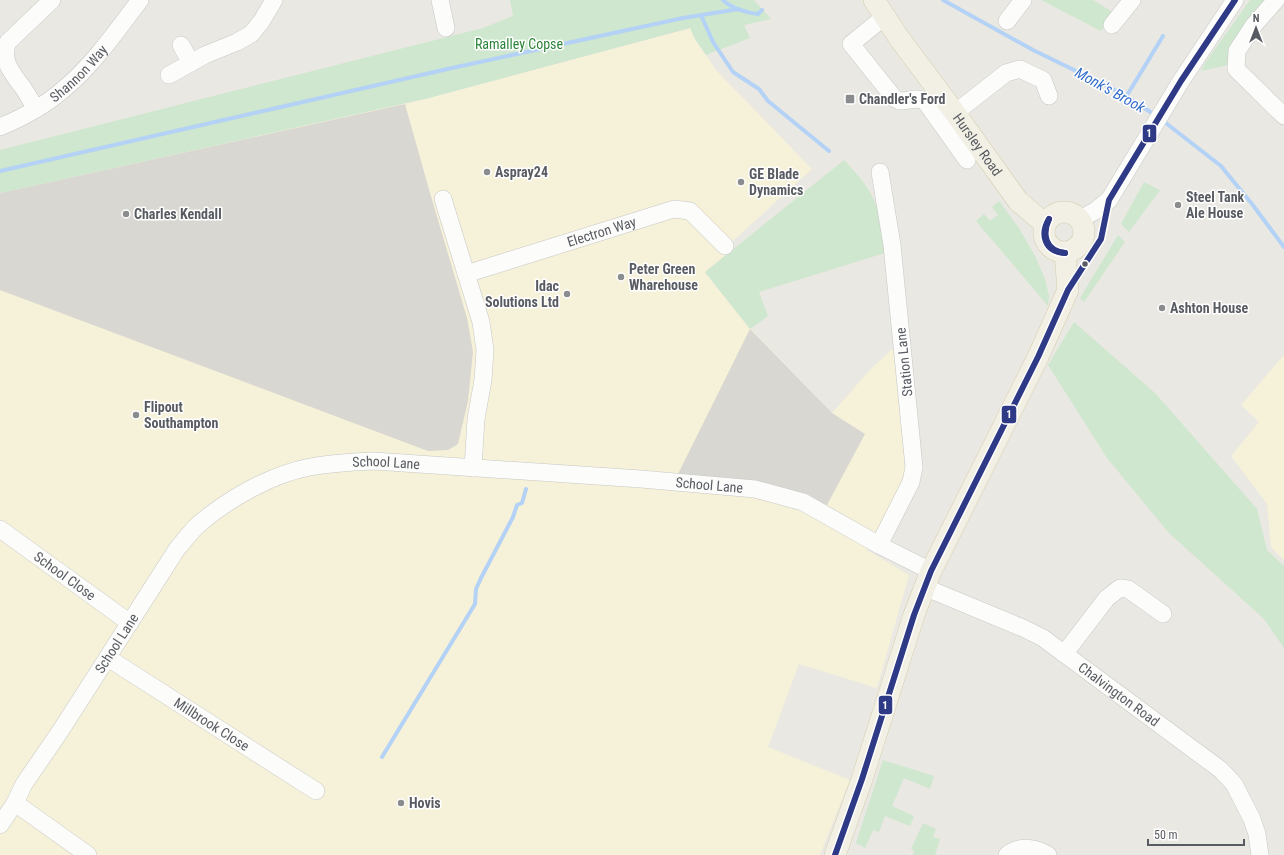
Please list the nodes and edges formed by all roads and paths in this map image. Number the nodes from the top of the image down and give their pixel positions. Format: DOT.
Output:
graph roads {
  1 [pos="52,0"];
  2 [pos="140,0"];
  3 [pos="274,0"];
  4 [pos="440,0"];
  5 [pos="1023,0"];
  6 [pos="1132,0"];
  7 [pos="1236,0"];
  8 [pos="1276,0"];
  9 [pos="879,8"];
  10 [pos="1007,21"];
  11 [pos="1112,25"];
  12 [pos="446,28"];
  13 [pos="181,45"];
  14 [pos="190,63"];
  15 [pos="169,75"];
  16 [pos="1049,96"];
  17 [pos="36,109"];
  18 [pos="955,113"];
  19 [pos="1284,116"];
  20 [pos="0,127"];
  21 [pos="967,160"];
  22 [pos="880,172"];
  23 [pos="443,199"];
  24 [pos="1080,219"];
  25 [pos="1045,224"];
  26 [pos="725,246"];
  27 [pos="1065,253"];
  28 [pos="466,274"];
  29 [pos="474,468"];
  30 [pos="0,529"];
  31 [pos="879,545"];
  32 [pos="928,579"];
  33 [pos="1163,614"];
  34 [pos="130,623"];
  35 [pos="1064,654"];
  36 [pos="108,658"];
  37 [pos="316,791"];
  38 [pos="15,803"];
  39 [pos="0,825"];
  40 [pos="840,854"];
  41 [pos="88,855"];
  42 [pos="1007,855"];
  43 [pos="1048,855"];
  44 [pos="1260,855"];
  1 -- 17 [label="street"];
  2 -- 17 [label="street, Shannon Way"];
  3 -- 14 [label="street"];
  4 -- 12 [label="street"];
  5 -- 10 [label="street"];
  6 -- 11 [label="street"];
  7 -- 24 [label="street"];
  8 -- 19 [label="street"];
  9 -- 18 [label="main road, Hursley Road"];
  9 -- 21 [label="street"];
  13 -- 14 [label="street"];
  14 -- 15 [label="street"];
  16 -- 18 [label="street"];
  17 -- 20 [label="street, Shannon Way"];
  18 -- 25 [label="main road, Hursley Road"];
  22 -- 31 [label="street, Station Lane"];
  23 -- 28 [label="street"];
  24 -- 25 [label="main road"];
  24 -- 27 [label="main road"];
  25 -- 27 [label="main road"];
  26 -- 28 [label="street, Electron Way"];
  27 -- 32 [label="main road"];
  28 -- 29 [label="street"];
  29 -- 31 [label="street, School Lane"];
  29 -- 34 [label="street, School Lane"];
  30 -- 34 [label="street, School Close"];
  31 -- 32 [label="street, School Lane"];
  32 -- 35 [label="street, Chalvington Road"];
  32 -- 40 [label="main road"];
  33 -- 35 [label="street"];
  34 -- 36 [label="street, School Lane"];
  35 -- 44 [label="street, Chalvington Road"];
  36 -- 37 [label="street, Millbrook Close"];
  36 -- 38 [label="street, School Lane"];
  38 -- 39 [label="street, School Lane"];
  38 -- 41 [label="street"];
  42 -- 43 [label="street"];
}
